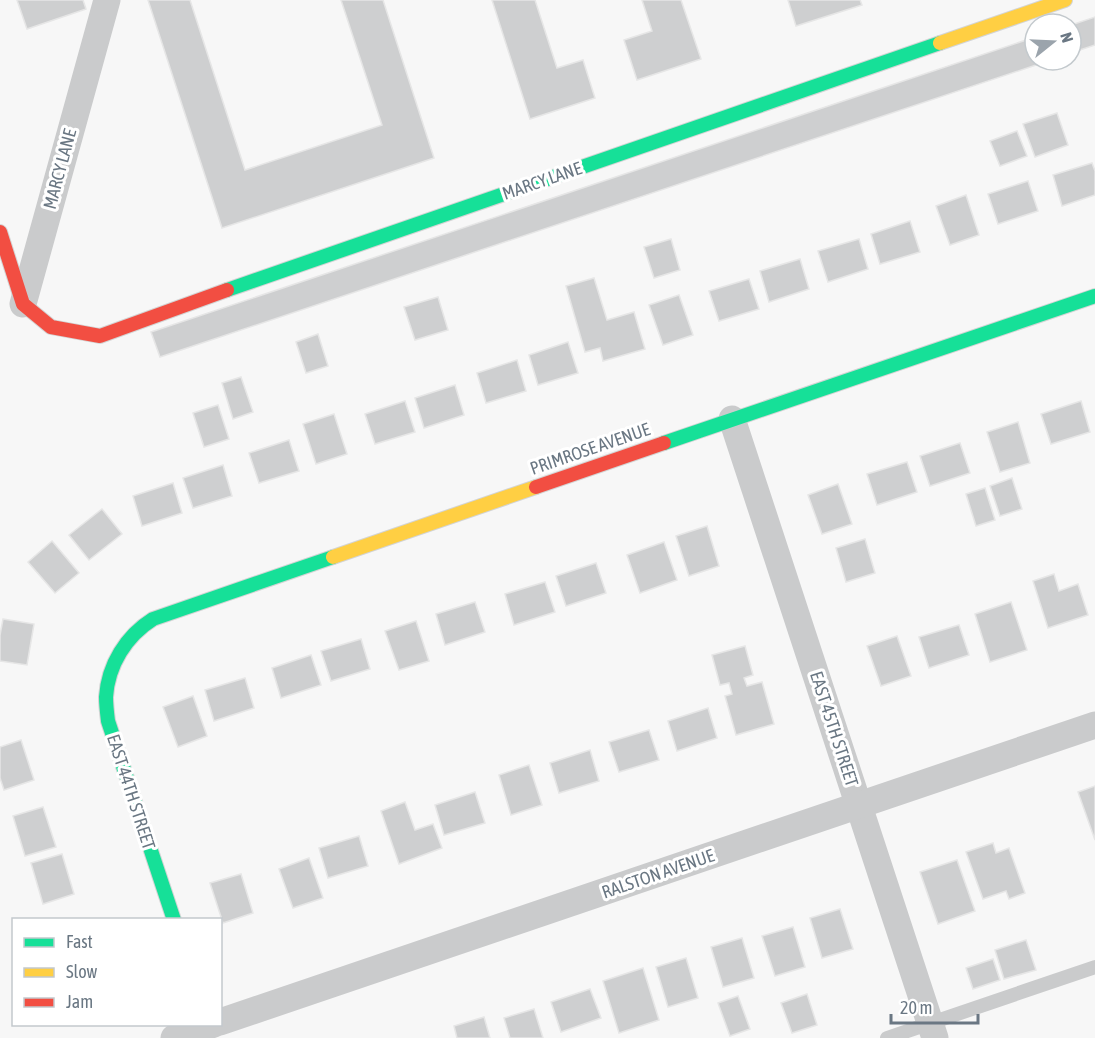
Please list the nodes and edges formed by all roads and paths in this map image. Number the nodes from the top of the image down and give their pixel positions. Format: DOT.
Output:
graph roads {
  1 [pos="107,0"];
  2 [pos="1065,0"];
  3 [pos="0,232"];
  4 [pos="1095,296"];
  5 [pos="24,304"];
  6 [pos="732,419"];
  7 [pos="115,663"];
  8 [pos="1095,725"];
  9 [pos="858,806"];
  10 [pos="173,918"];
  11 [pos="1095,967"];
  12 [pos="222,1021"];
  13 [pos="207,1026"];
  14 [pos="933,1031"];
  15 [pos="174,1038"];
  16 [pos="887,1038"];
  1 -- 5 [label="street, MARCY LANE"];
  2 -- 5 [label="street, MARCY LANE"];
  3 -- 5 [label="street"];
  4 -- 6 [label="street, PRIMROSE AVENUE"];
  6 -- 7 [label="street, PRIMROSE AVENUE"];
  6 -- 9 [label="street, EAST 45TH STREET"];
  7 -- 10 [label="street, EAST 44TH STREET"];
  8 -- 9 [label="street, RALSTON AVENUE"];
  9 -- 12 [label="street, RALSTON AVENUE"];
  9 -- 14 [label="street, EAST 45TH STREET"];
  11 -- 14 [label="lane"];
  13 -- 15 [label="street, RALSTON AVENUE"];
  14 -- 16 [label="lane"];
}
